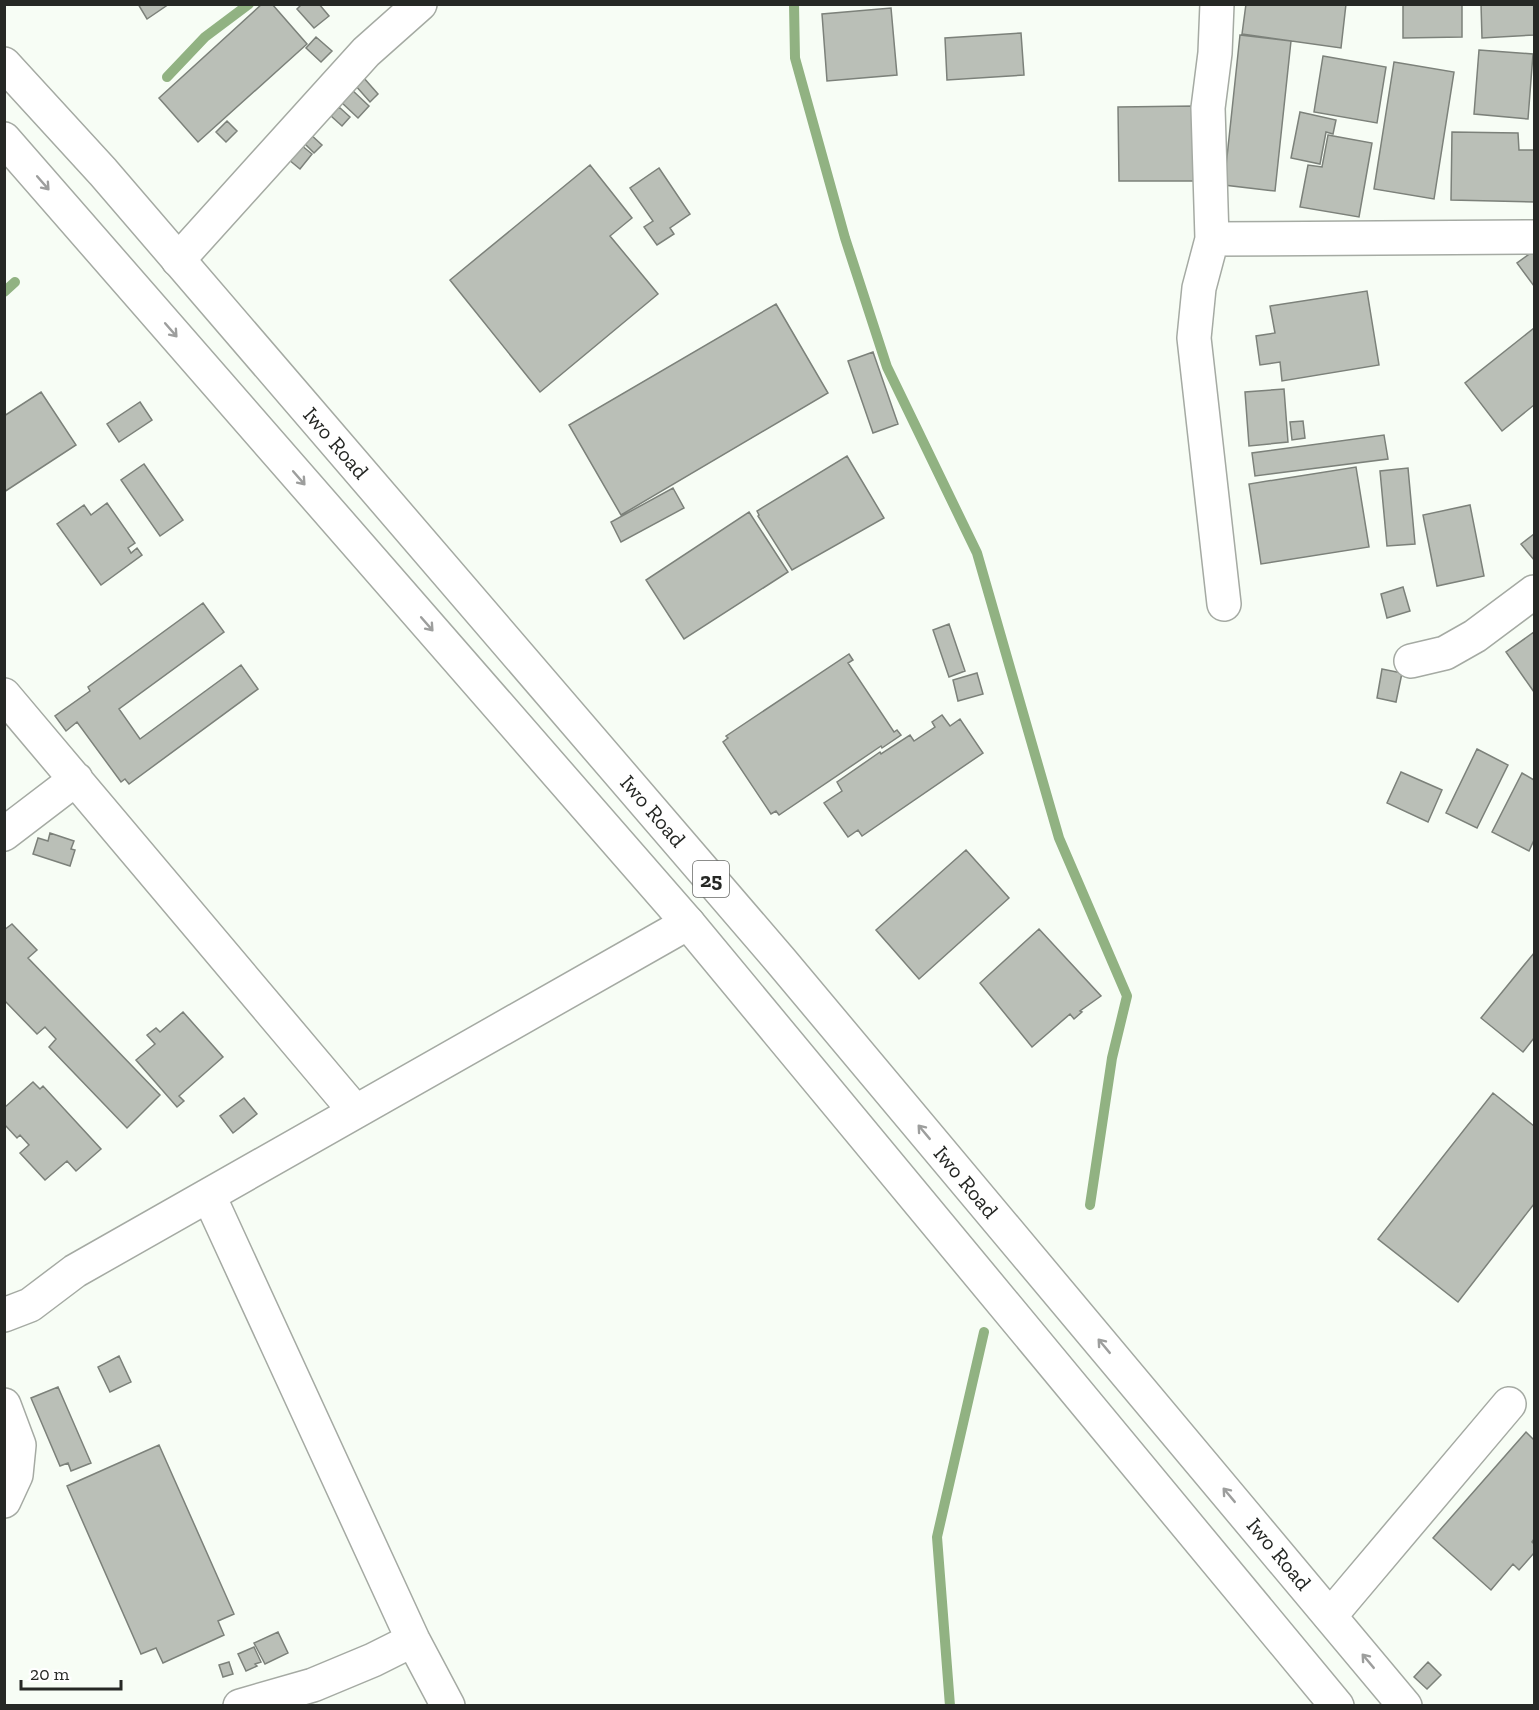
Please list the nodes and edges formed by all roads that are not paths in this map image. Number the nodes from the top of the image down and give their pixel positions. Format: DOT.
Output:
graph roads {
  1 [pos="420,4"];
  2 [pos="1217,4"];
  3 [pos="4,64"];
  4 [pos="4,139"];
  5 [pos="1534,237"];
  6 [pos="1212,239"];
  7 [pos="178,260"];
  8 [pos="1534,592"];
  9 [pos="1224,604"];
  10 [pos="1411,661"];
  11 [pos="4,695"];
  12 [pos="76,779"];
  13 [pos="4,834"];
  14 [pos="688,924"];
  15 [pos="355,1111"];
  16 [pos="209,1196"];
  17 [pos="4,1315"];
  18 [pos="1509,1404"];
  19 [pos="4,1405"];
  20 [pos="8,1484"];
  21 [pos="1330,1616"];
  22 [pos="412,1640"];
  23 [pos="240,1706"];
  24 [pos="448,1706"];
  25 [pos="1337,1706"];
  26 [pos="1405,1706"];
  1 -- 7 [label="main road"];
  2 -- 6 [label="main road"];
  3 -- 7 [label="main road, Iwo Road / 25"];
  4 -- 14 [label="main road, one-way"];
  5 -- 6 [label="main road"];
  6 -- 9 [label="main road"];
  21 -- 7 [label="main road, Iwo Road / 25, one-way"];
  8 -- 10 [label="main road"];
  11 -- 12 [label="main road"];
  12 -- 13 [label="main road"];
  12 -- 15 [label="main road"];
  14 -- 15 [label="main road"];
  14 -- 25 [label="main road"];
  15 -- 16 [label="main road"];
  16 -- 17 [label="main road"];
  16 -- 22 [label="main road"];
  18 -- 21 [label="main road"];
  19 -- 20 [label="main road"];
  26 -- 21 [label="main road, Iwo Road / 25, one-way"];
  22 -- 23 [label="main road"];
  22 -- 24 [label="main road"];
}
